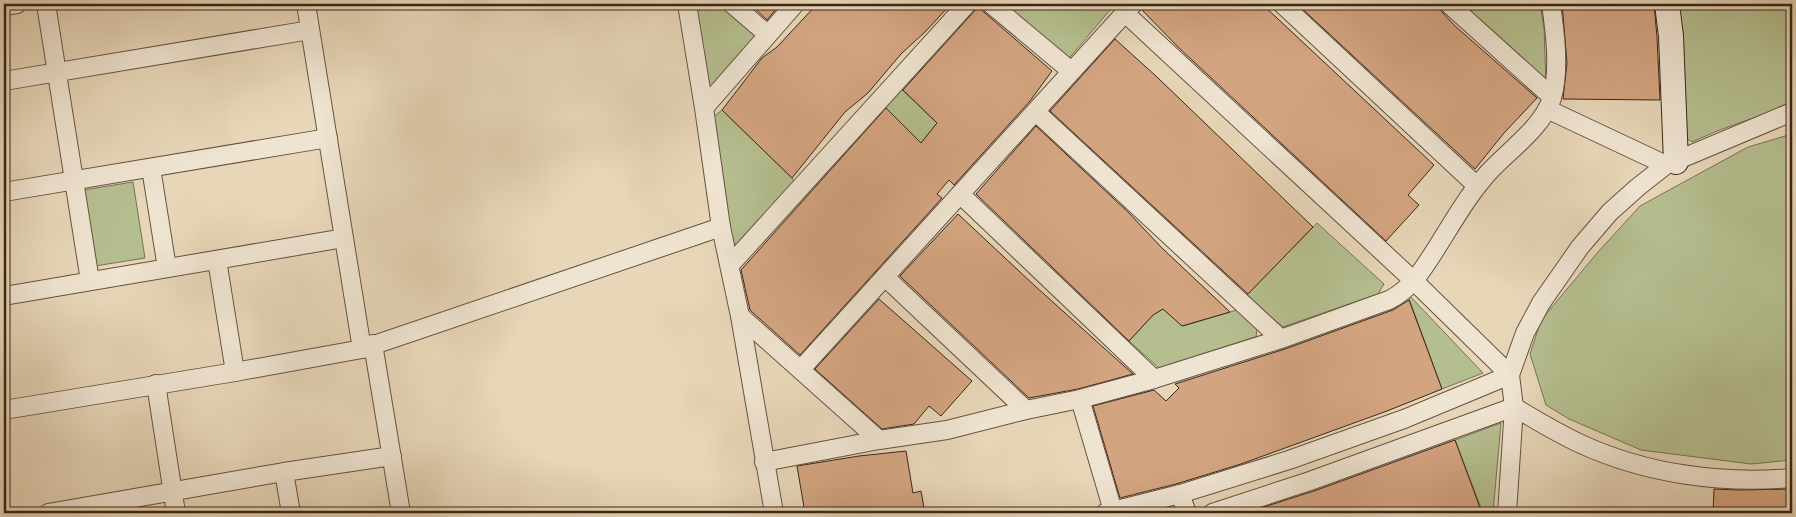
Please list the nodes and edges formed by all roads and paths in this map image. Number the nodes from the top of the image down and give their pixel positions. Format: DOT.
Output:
graph roads {
  1 [pos="17,4"];
  2 [pos="46,4"];
  3 [pos="306,4"];
  4 [pos="687,4"];
  5 [pos="732,4"];
  6 [pos="795,4"];
  7 [pos="966,4"];
  8 [pos="991,4"];
  9 [pos="1282,4"];
  10 [pos="1449,4"];
  11 [pos="1550,4"];
  12 [pos="1668,4"];
  13 [pos="4,6"];
  14 [pos="1129,8"];
  15 [pos="310,30"];
  16 [pos="767,34"];
  17 [pos="1071,71"];
  18 [pos="57,72"];
  19 [pos="4,81"];
  20 [pos="1550,103"];
  21 [pos="704,108"];
  22 [pos="1036,112"];
  23 [pos="1792,112"];
  24 [pos="328,138"];
  25 [pos="1671,163"];
  26 [pos="152,168"];
  27 [pos="74,181"];
  28 [pos="1477,186"];
  29 [pos="4,192"];
  30 [pos="960,194"];
  31 [pos="721,227"];
  32 [pos="344,238"];
  33 [pos="217,260"];
  34 [pos="730,265"];
  35 [pos="167,268"];
  36 [pos="884,277"];
  37 [pos="90,281"];
  38 [pos="1415,282"];
  39 [pos="4,296"];
  40 [pos="740,316"];
  41 [pos="1281,339"];
  42 [pos="367,347"];
  43 [pos="801,369"];
  44 [pos="235,372"];
  45 [pos="1510,375"];
  46 [pos="1154,379"];
  47 [pos="156,384"];
  48 [pos="1080,399"];
  49 [pos="1514,407"];
  50 [pos="4,410"];
  51 [pos="1026,410"];
  52 [pos="879,440"];
  53 [pos="392,456"];
  54 [pos="764,462"];
  55 [pos="284,472"];
  56 [pos="1792,478"];
  57 [pos="173,492"];
  58 [pos="1180,494"];
  59 [pos="57,512"];
  60 [pos="1109,512"];
  61 [pos="176,513"];
  62 [pos="291,513"];
  63 [pos="401,513"];
  64 [pos="774,513"];
  65 [pos="1187,513"];
  66 [pos="1212,513"];
  67 [pos="1507,513"];
  1 -- 13 [label="street"];
  2 -- 18 [label="street"];
  3 -- 15 [label="street"];
  4 -- 21 [label="street"];
  5 -- 16 [label="street"];
  6 -- 16 [label="street"];
  7 -- 34 [label="street"];
  8 -- 17 [label="street"];
  9 -- 28 [label="street"];
  10 -- 20 [label="street"];
  11 -- 20 [label="street"];
  12 -- 25 [label="street"];
  14 -- 17 [label="street"];
  14 -- 38 [label="street"];
  15 -- 18 [label="street"];
  15 -- 24 [label="street"];
  16 -- 21 [label="street"];
  17 -- 22 [label="street"];
  18 -- 19 [label="street"];
  18 -- 27 [label="street"];
  20 -- 25 [label="street"];
  20 -- 28 [label="street"];
  21 -- 31 [label="street"];
  22 -- 30 [label="street"];
  22 -- 41 [label="street"];
  23 -- 25 [label="street"];
  24 -- 26 [label="street"];
  24 -- 32 [label="street"];
  25 -- 45 [label="street"];
  26 -- 27 [label="street"];
  26 -- 35 [label="street"];
  27 -- 29 [label="street"];
  27 -- 37 [label="street"];
  28 -- 38 [label="street"];
  30 -- 36 [label="street"];
  30 -- 46 [label="street"];
  31 -- 34 [label="street"];
  31 -- 42 [label="street"];
  32 -- 33 [label="street"];
  32 -- 42 [label="street"];
  33 -- 35 [label="street"];
  33 -- 44 [label="street"];
  34 -- 40 [label="street"];
  35 -- 37 [label="street"];
  36 -- 43 [label="street"];
  36 -- 51 [label="street"];
  37 -- 39 [label="street"];
  38 -- 41 [label="street"];
  38 -- 45 [label="street"];
  40 -- 43 [label="street"];
  40 -- 54 [label="street"];
  41 -- 46 [label="street"];
  42 -- 44 [label="street"];
  42 -- 53 [label="street"];
  43 -- 52 [label="street"];
  44 -- 47 [label="street"];
  45 -- 49 [label="street"];
  45 -- 58 [label="street"];
  46 -- 48 [label="street"];
  47 -- 50 [label="street"];
  47 -- 57 [label="street"];
  48 -- 51 [label="street"];
  48 -- 60 [label="street"];
  49 -- 56 [label="street"];
  49 -- 66 [label="street"];
  49 -- 67 [label="street"];
  51 -- 52 [label="street"];
  52 -- 54 [label="street"];
  53 -- 55 [label="street"];
  53 -- 63 [label="street"];
  54 -- 64 [label="street"];
  55 -- 57 [label="street"];
  55 -- 62 [label="street"];
  57 -- 59 [label="street"];
  57 -- 61 [label="street"];
  58 -- 60 [label="street"];
  58 -- 65 [label="street"];
}
